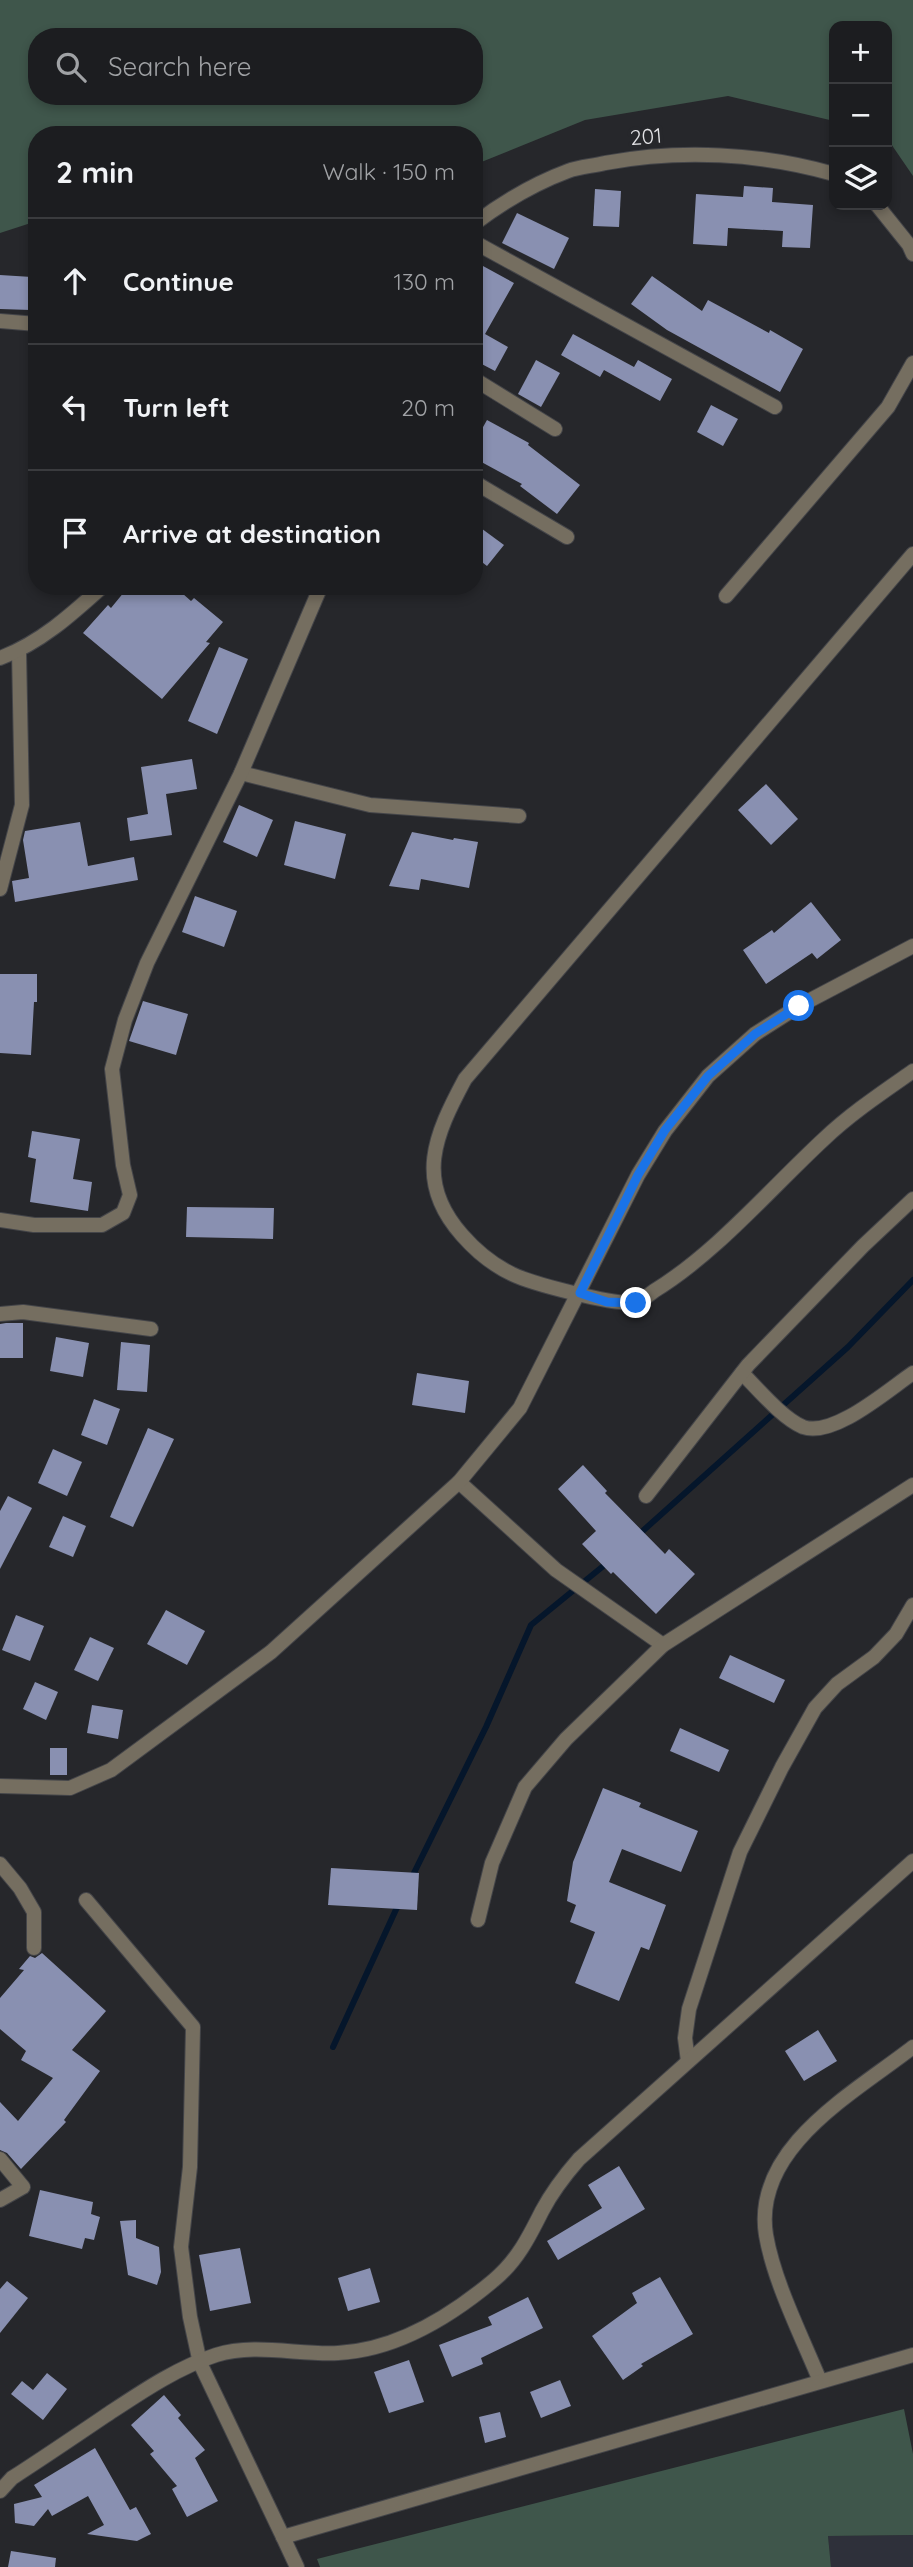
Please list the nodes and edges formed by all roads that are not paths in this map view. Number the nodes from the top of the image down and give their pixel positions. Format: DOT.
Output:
graph roads {
  1 [pos="829,173"];
  2 [pos="881,210"];
  3 [pos="483,218"];
  4 [pos="483,247"];
  5 [pos="913,254"];
  6 [pos="0,321"];
  7 [pos="28,323"];
  8 [pos="913,363"];
  9 [pos="483,385"];
  10 [pos="775,407"];
  11 [pos="555,429"];
  12 [pos="483,487"];
  13 [pos="567,537"];
  14 [pos="913,554"];
  15 [pos="93,595"];
  16 [pos="317,595"];
  17 [pos="726,596"];
  18 [pos="19,651"];
  19 [pos="0,658"];
  20 [pos="241,773"];
  21 [pos="519,817"];
  22 [pos="0,890"];
  23 [pos="913,946"];
  24 [pos="913,1071"];
  25 [pos="913,1199"];
  26 [pos="0,1220"];
  27 [pos="580,1293"];
  28 [pos="0,1314"];
  29 [pos="151,1329"];
  30 [pos="741,1373"];
  31 [pos="913,1373"];
  32 [pos="459,1482"];
  33 [pos="913,1485"];
  34 [pos="646,1496"];
  35 [pos="913,1605"];
  36 [pos="663,1645"];
  37 [pos="0,1786"];
  38 [pos="913,1861"];
  39 [pos="0,1864"];
  40 [pos="86,1900"];
  41 [pos="478,1920"];
  42 [pos="34,1948"];
  43 [pos="913,2047"];
  44 [pos="688,2061"];
  45 [pos="0,2159"];
  46 [pos="0,2200"];
  47 [pos="913,2355"];
  48 [pos="200,2362"];
  49 [pos="820,2381"];
  50 [pos="0,2491"];
  51 [pos="284,2537"];
  52 [pos="297,2567"];
  1 -- 3 [label="street, 201"];
  2 -- 5 [label="street"];
  4 -- 10 [label="street"];
  6 -- 7 [label="street"];
  8 -- 17 [label="street"];
  9 -- 11 [label="street"];
  12 -- 13 [label="street"];
  14 -- 27 [label="street"];
  15 -- 18 [label="street"];
  16 -- 20 [label="street"];
  18 -- 19 [label="street"];
  18 -- 22 [label="street"];
  20 -- 21 [label="street"];
  20 -- 26 [label="street"];
  23 -- 27 [label="street"];
  24 -- 27 [label="street"];
  25 -- 30 [label="street"];
  27 -- 32 [label="street"];
  28 -- 29 [label="street"];
  30 -- 31 [label="street"];
  30 -- 34 [label="street"];
  32 -- 36 [label="street"];
  32 -- 37 [label="street"];
  33 -- 36 [label="street"];
  35 -- 44 [label="street"];
  36 -- 41 [label="street"];
  38 -- 44 [label="street"];
  39 -- 42 [label="street"];
  40 -- 48 [label="street"];
  43 -- 49 [label="street"];
  44 -- 48 [label="street"];
  45 -- 46 [label="street"];
  47 -- 49 [label="street"];
  48 -- 50 [label="street"];
  48 -- 51 [label="street"];
  49 -- 51 [label="street"];
  51 -- 52 [label="street"];
}
